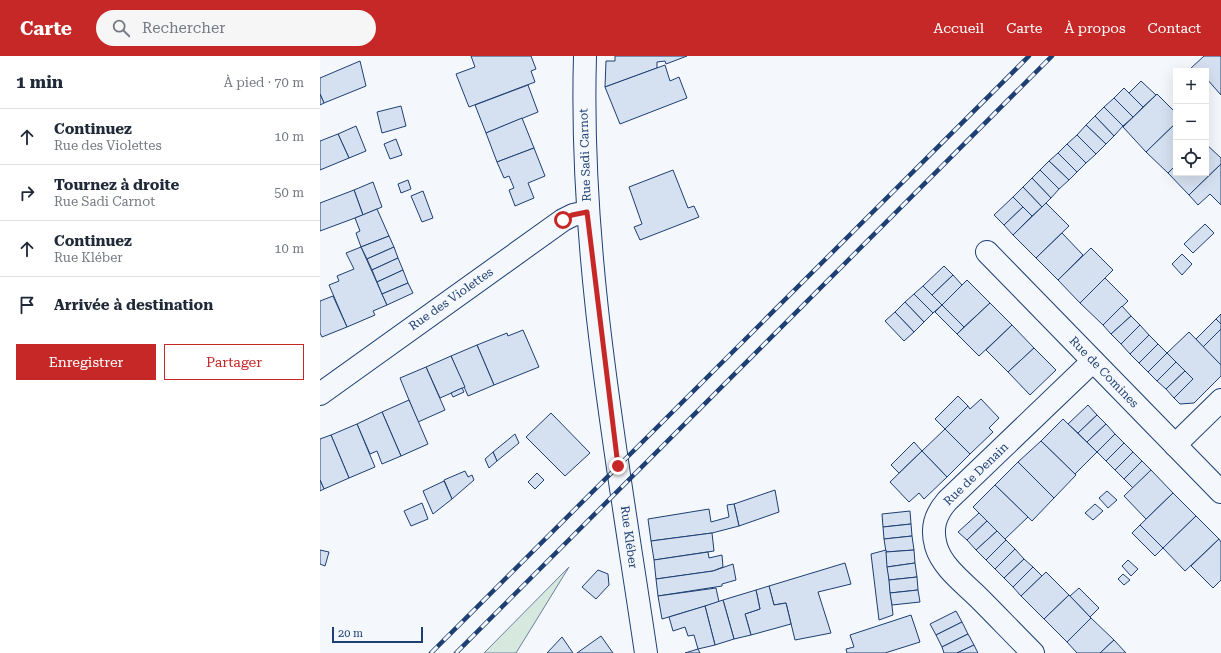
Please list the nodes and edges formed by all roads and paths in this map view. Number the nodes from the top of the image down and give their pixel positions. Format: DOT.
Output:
graph roads {
  1 [pos="584,56"];
  2 [pos="587,212"];
  3 [pos="987,252"];
  4 [pos="1093,361"];
  5 [pos="320,394"];
  6 [pos="1221,400"];
  7 [pos="612,420"];
  8 [pos="1175,445"];
  9 [pos="1221,492"];
  10 [pos="646,653"];
  11 [pos="1034,653"];
  1 -- 2 [label="street, Rue Sadi Carnot"];
  2 -- 5 [label="street, Rue des Violettes"];
  2 -- 7 [label="street, Rue Sadi Carnot"];
  3 -- 4 [label="street, Rue de Comines"];
  4 -- 8 [label="street, Rue de Comines"];
  4 -- 11 [label="street, Rue de Denain"];
  6 -- 8 [label="street"];
  7 -- 10 [label="street, Rue Kléber"];
  8 -- 9 [label="street, Rue de Comines"];
}
